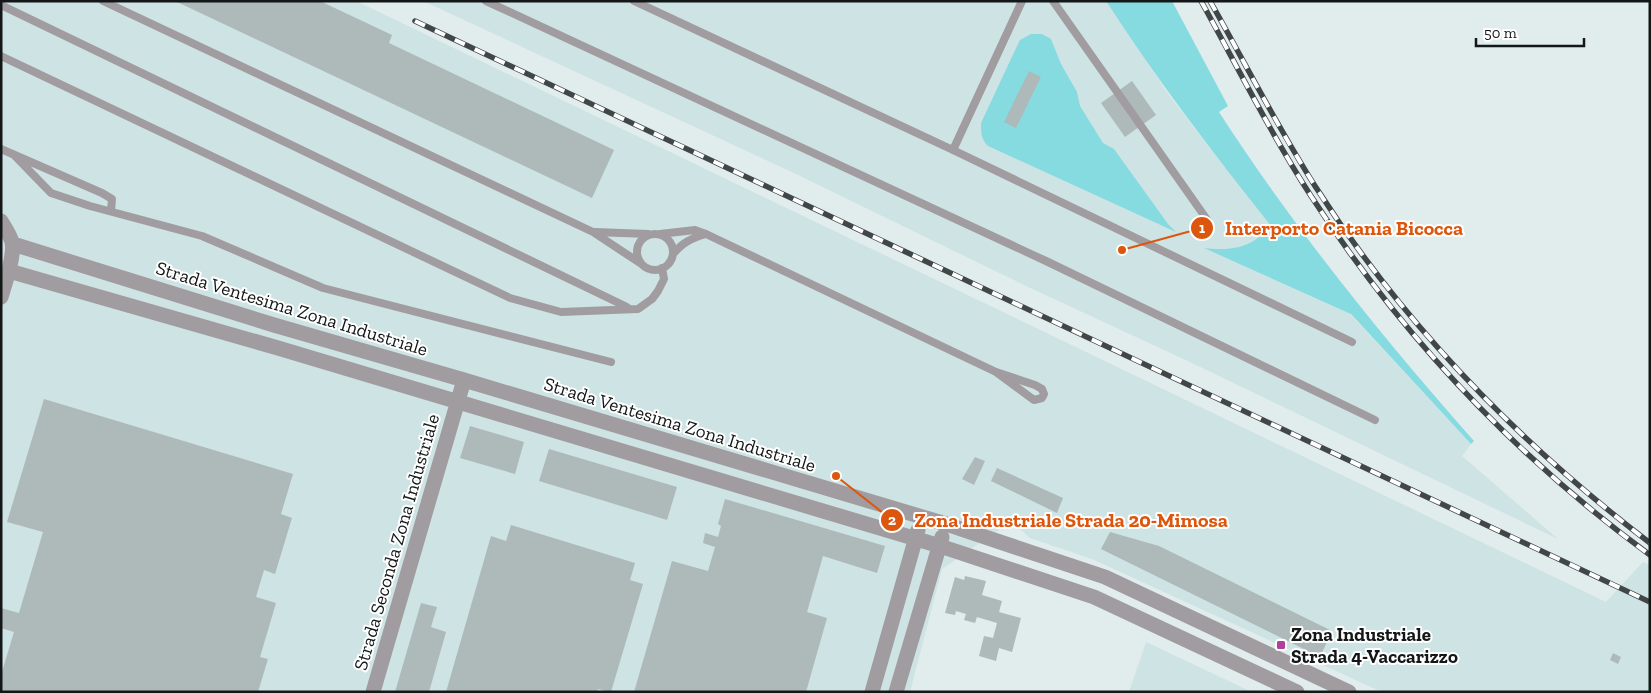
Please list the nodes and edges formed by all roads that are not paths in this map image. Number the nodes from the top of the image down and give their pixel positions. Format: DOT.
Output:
graph roads {
  1 [pos="103,1"];
  2 [pos="486,1"];
  3 [pos="634,1"];
  4 [pos="1022,1"];
  5 [pos="1053,1"];
  6 [pos="1,5"];
  7 [pos="1,56"];
  8 [pos="1,149"];
  9 [pos="953,150"];
  10 [pos="14,155"];
  11 [pos="111,211"];
  12 [pos="1,221"];
  13 [pos="1208,221"];
  14 [pos="593,232"];
  15 [pos="648,234"];
  16 [pos="660,234"];
  17 [pos="706,234"];
  18 [pos="12,244"];
  19 [pos="673,254"];
  20 [pos="640,263"];
  21 [pos="662,268"];
  22 [pos="9,271"];
  23 [pos="1,297"];
  24 [pos="629,308"];
  25 [pos="1352,342"];
  26 [pos="611,362"];
  27 [pos="996,372"];
  28 [pos="464,380"];
  29 [pos="457,402"];
  30 [pos="1375,420"];
  31 [pos="717,456"];
  32 [pos="710,477"];
  33 [pos="818,486"];
  34 [pos="812,507"];
  35 [pos="922,517"];
  36 [pos="946,524"];
  37 [pos="916,538"];
  38 [pos="940,546"];
  39 [pos="897,605"];
  40 [pos="920,612"];
  41 [pos="1214,628"];
  42 [pos="1205,650"];
  43 [pos="373,692"];
  44 [pos="872,692"];
  45 [pos="896,692"];
  46 [pos="1297,692"];
  47 [pos="1349,692"];
  1 -- 14 [label="lane"];
  2 -- 30 [label="lane"];
  3 -- 9 [label="lane"];
  4 -- 9 [label="lane"];
  5 -- 13 [label="lane"];
  6 -- 24 [label="lane"];
  7 -- 24 [label="lane"];
  8 -- 10 [label="lane"];
  9 -- 25 [label="lane"];
  10 -- 11 [label="lane"];
  10 -- 11 [label="lane"];
  11 -- 26 [label="lane"];
  12 -- 18 [label="street"];
  14 -- 15 [label="lane"];
  14 -- 20 [label="lane"];
  15 -- 16 [label="lane"];
  15 -- 20 [label="lane"];
  16 -- 17 [label="lane"];
  16 -- 19 [label="lane"];
  17 -- 19 [label="lane"];
  17 -- 27 [label="lane"];
  18 -- 22 [label="street"];
  18 -- 28 [label="street, Strada Ventesima Zona Industriale"];
  19 -- 21 [label="lane"];
  20 -- 21 [label="lane"];
  21 -- 24 [label="lane"];
  22 -- 23 [label="street"];
  22 -- 29 [label="street"];
  27 -- 27 [label="lane"];
  28 -- 29 [label="street, Strada Seconda Zona Industriale"];
  28 -- 31 [label="street, Strada Ventesima Zona Industriale"];
  29 -- 32 [label="street"];
  29 -- 43 [label="street, Strada Seconda Zona Industriale"];
  31 -- 32 [label="street"];
  31 -- 33 [label="street, Strada Ventesima Zona Industriale"];
  32 -- 34 [label="street"];
  33 -- 34 [label="street"];
  33 -- 35 [label="street, Strada Ventesima Zona Industriale"];
  34 -- 37 [label="street"];
  35 -- 36 [label="street, Strada Ventesima Zona Industriale"];
  35 -- 37 [label="street"];
  36 -- 38 [label="street"];
  36 -- 41 [label="street, Strada Ventesima Zona Industriale"];
  37 -- 38 [label="street"];
  37 -- 39 [label="street"];
  38 -- 40 [label="street"];
  38 -- 42 [label="street"];
  39 -- 40 [label="street"];
  39 -- 44 [label="street"];
  40 -- 45 [label="street"];
  41 -- 42 [label="street"];
  41 -- 47 [label="street, Strada Ventesima Zona Industriale"];
  42 -- 46 [label="street"];
}
